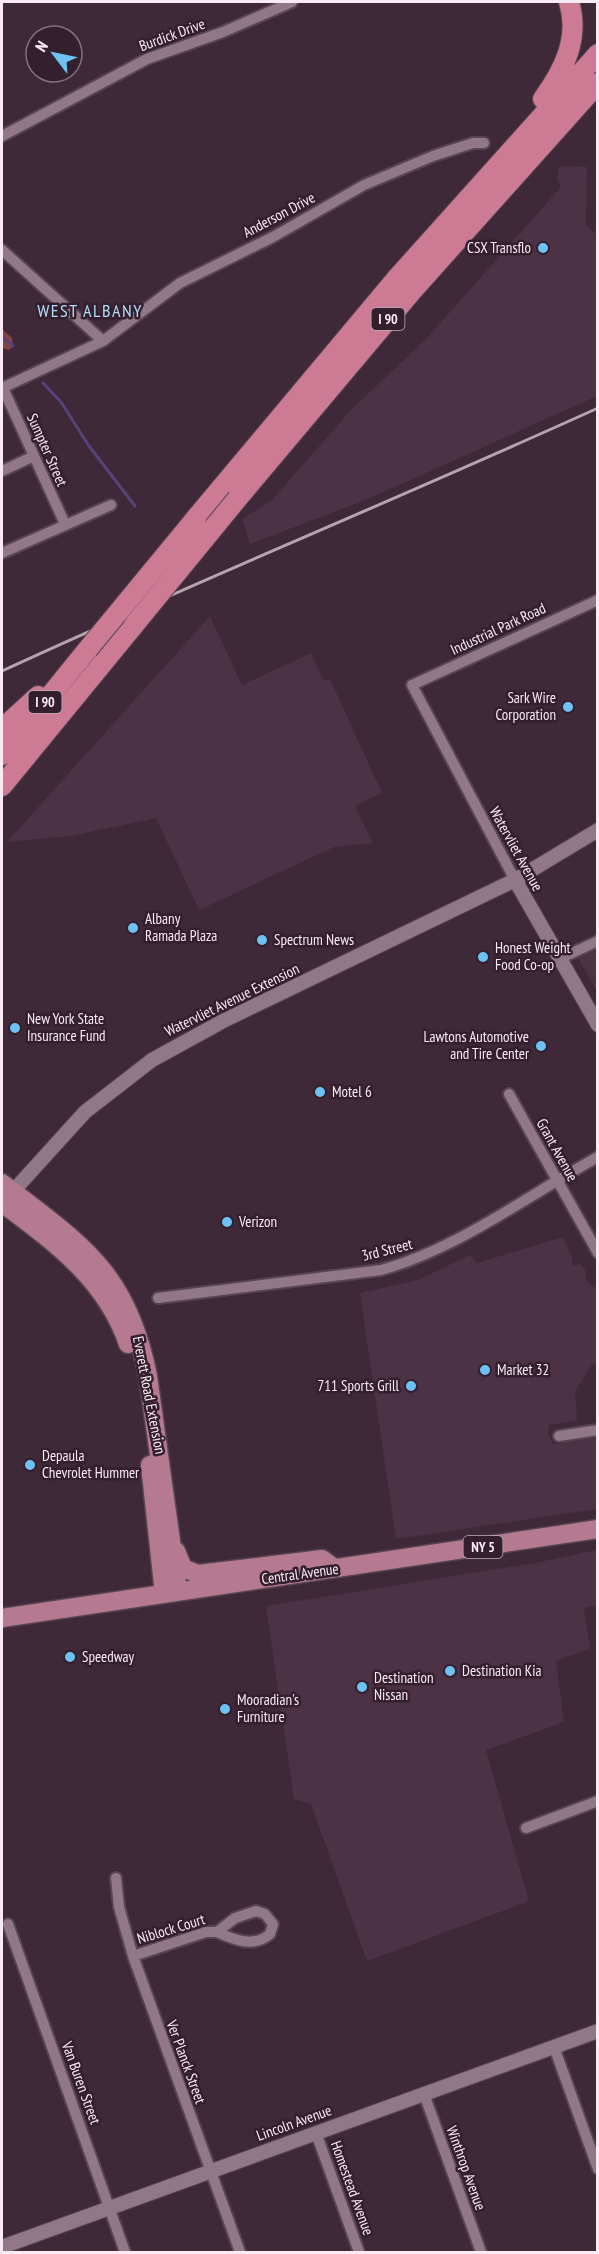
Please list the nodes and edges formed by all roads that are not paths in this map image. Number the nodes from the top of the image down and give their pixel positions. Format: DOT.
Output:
graph roads {
  1 [pos="292,2"];
  2 [pos="568,2"];
  3 [pos="597,54"];
  4 [pos="597,84"];
  5 [pos="2,136"];
  6 [pos="484,143"];
  7 [pos="463,204"];
  8 [pos="2,250"];
  9 [pos="103,341"];
  10 [pos="2,388"];
  11 [pos="34,456"];
  12 [pos="2,471"];
  13 [pos="111,505"];
  14 [pos="64,524"];
  15 [pos="2,553"];
  16 [pos="597,600"];
  17 [pos="88,650"];
  18 [pos="84,685"];
  19 [pos="412,685"];
  20 [pos="2,729"];
  21 [pos="2,755"];
  22 [pos="2,786"];
  23 [pos="2,800"];
  24 [pos="597,830"];
  25 [pos="515,880"];
  26 [pos="597,941"];
  27 [pos="560,959"];
  28 [pos="597,1025"];
  29 [pos="509,1094"];
  30 [pos="597,1157"];
  31 [pos="556,1180"];
  32 [pos="4,1195"];
  33 [pos="597,1253"];
  34 [pos="158,1298"];
  35 [pos="597,1430"];
  36 [pos="559,1436"];
  37 [pos="149,1457"];
  38 [pos="597,1529"];
  39 [pos="172,1538"];
  40 [pos="336,1568"];
  41 [pos="171,1592"];
  42 [pos="98,1604"];
  43 [pos="2,1618"];
  44 [pos="597,1801"];
  45 [pos="526,1828"];
  46 [pos="116,1878"];
  47 [pos="8,1924"];
  48 [pos="217,1932"];
  49 [pos="133,1956"];
  50 [pos="597,2031"];
  51 [pos="554,2047"];
  52 [pos="424,2094"];
  53 [pos="316,2133"];
  54 [pos="597,2169"];
  55 [pos="210,2171"];
  56 [pos="109,2208"];
  57 [pos="2,2247"];
  58 [pos="126,2253"];
  59 [pos="240,2253"];
  60 [pos="359,2253"];
  61 [pos="481,2253"];
  1 -- 5 [label="street, Burdick Drive"];
  2 -- 7 [label="highway"];
  3 -- 7 [label="highway, I 90"];
  4 -- 18 [label="highway, I 90, bridge"];
  6 -- 9 [label="street, Anderson Drive"];
  7 -- 17 [label="highway, I 90, bridge"];
  8 -- 9 [label="street"];
  9 -- 10 [label="street, Anderson Drive"];
  10 -- 11 [label="street, Sumpter Street"];
  11 -- 12 [label="street"];
  11 -- 14 [label="street, Sumpter Street"];
  13 -- 14 [label="street"];
  14 -- 15 [label="street"];
  16 -- 19 [label="street, Industrial Park Road"];
  17 -- 20 [label="highway"];
  17 -- 21 [label="highway, I 90"];
  18 -- 22 [label="highway, I 90"];
  18 -- 23 [label="highway"];
  19 -- 25 [label="street, Watervliet Avenue"];
  24 -- 25 [label="street, Watervliet Avenue Extension"];
  25 -- 27 [label="street, Watervliet Avenue"];
  25 -- 32 [label="street, Watervliet Avenue Extension"];
  26 -- 27 [label="street"];
  27 -- 28 [label="street, Watervliet Avenue"];
  29 -- 31 [label="street, Grant Avenue"];
  30 -- 31 [label="street, 3rd Street"];
  31 -- 33 [label="street, Grant Avenue"];
  31 -- 34 [label="street, 3rd Street"];
  32 -- 37 [label="main road, Everett Road Extension"];
  32 -- 39 [label="main road, Everett Road Extension"];
  35 -- 36 [label="street"];
  37 -- 41 [label="main road, Everett Road Extension"];
  37 -- 42 [label="main road"];
  38 -- 40 [label="main road, Central Avenue / NY 5"];
  39 -- 40 [label="main road"];
  39 -- 41 [label="main road, Everett Road Extension"];
  40 -- 41 [label="main road, Central Avenue / NY 5"];
  41 -- 42 [label="main road, Central Avenue / NY 5"];
  42 -- 43 [label="main road, Central Avenue / NY 5"];
  44 -- 45 [label="street"];
  46 -- 49 [label="street, Ver Planck Street"];
  47 -- 56 [label="street, Van Buren Street"];
  48 -- 48 [label="street, Niblock Court"];
  48 -- 49 [label="street, Niblock Court"];
  49 -- 55 [label="street, Ver Planck Street"];
  50 -- 51 [label="street, Lincoln Avenue"];
  51 -- 52 [label="street, Lincoln Avenue"];
  51 -- 54 [label="street"];
  52 -- 53 [label="street, Lincoln Avenue"];
  52 -- 61 [label="street, Winthrop Avenue"];
  53 -- 55 [label="street, Lincoln Avenue"];
  53 -- 60 [label="street, Homestead Avenue"];
  55 -- 56 [label="street, Lincoln Avenue"];
  55 -- 59 [label="street, Ver Planck Street"];
  56 -- 57 [label="street, Lincoln Avenue"];
  56 -- 58 [label="street, Van Buren Street"];
}
